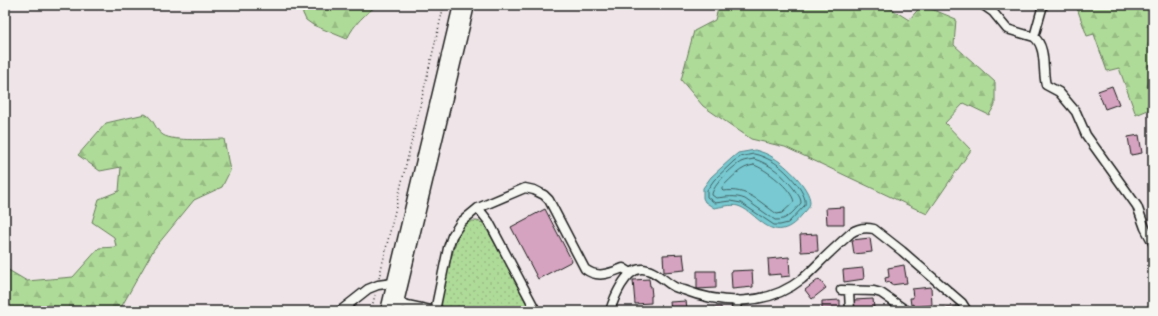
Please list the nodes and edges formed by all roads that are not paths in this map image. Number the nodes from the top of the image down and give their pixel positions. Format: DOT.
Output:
graph roads {
  1 [pos="459,5"];
  2 [pos="469,5"];
  3 [pos="983,5"];
  4 [pos="1043,5"];
  5 [pos="1034,37"];
  6 [pos="478,208"];
  7 [pos="1153,243"];
  8 [pos="631,273"];
  9 [pos="393,283"];
  10 [pos="737,300"];
  11 [pos="397,307"];
  12 [pos="340,311"];
  13 [pos="386,311"];
  14 [pos="435,311"];
  15 [pos="534,311"];
  16 [pos="610,311"];
  17 [pos="736,311"];
  18 [pos="850,311"];
  19 [pos="907,311"];
  20 [pos="967,311"];
  1 -- 9 [label="main road"];
  2 -- 11 [label="main road"];
  3 -- 5 [label="street"];
  4 -- 5 [label="street"];
  5 -- 7 [label="street"];
  6 -- 8 [label="street"];
  6 -- 14 [label="street"];
  6 -- 15 [label="street"];
  8 -- 10 [label="street"];
  8 -- 16 [label="street"];
  9 -- 12 [label="street"];
  9 -- 13 [label="main road"];
  10 -- 17 [label="street"];
  10 -- 20 [label="street"];
  11 -- 14 [label="street"];
  18 -- 19 [label="street"];
}
